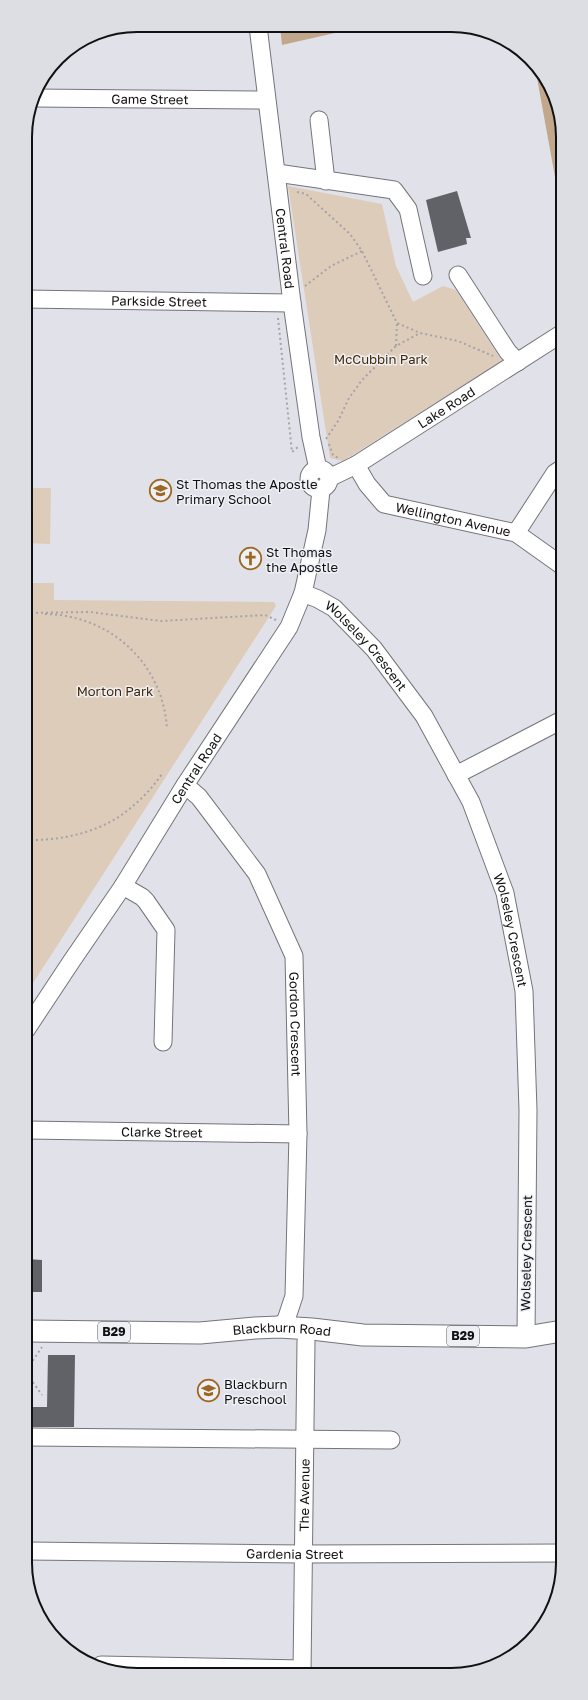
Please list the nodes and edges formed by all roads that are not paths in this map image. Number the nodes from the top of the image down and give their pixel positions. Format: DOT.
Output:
graph roads {
  1 [pos="259,32"];
  2 [pos="40,98"];
  3 [pos="266,100"];
  4 [pos="319,120"];
  5 [pos="277,174"];
  6 [pos="326,181"];
  7 [pos="458,275"];
  8 [pos="423,276"];
  9 [pos="32,299"];
  10 [pos="284,303"];
  11 [pos="556,336"];
  12 [pos="513,357"];
  13 [pos="356,465"];
  14 [pos="556,472"];
  15 [pos="323,479"];
  16 [pos="516,533"];
  17 [pos="556,561"];
  18 [pos="303,592"];
  19 [pos="556,723"];
  20 [pos="456,775"];
  21 [pos="185,785"];
  22 [pos="123,886"];
  23 [pos="32,1021"];
  24 [pos="163,1042"];
  25 [pos="32,1130"];
  26 [pos="298,1134"];
  27 [pos="294,1296"];
  28 [pos="32,1331"];
  29 [pos="300,1331"];
  30 [pos="556,1332"];
  31 [pos="200,1333"];
  32 [pos="526,1337"];
  33 [pos="32,1437"];
  34 [pos="391,1440"];
  35 [pos="304,1441"];
  36 [pos="32,1551"];
  37 [pos="556,1553"];
  38 [pos="303,1554"];
  39 [pos="114,1665"];
  40 [pos="202,1668"];
  41 [pos="302,1668"];
  1 -- 3 [label="street, Central Road"];
  2 -- 3 [label="street, Game Street"];
  3 -- 5 [label="street, Central Road"];
  4 -- 6 [label="street"];
  5 -- 6 [label="street"];
  5 -- 10 [label="street, Central Road"];
  6 -- 8 [label="street"];
  7 -- 12 [label="street"];
  9 -- 10 [label="street, Parkside Street"];
  10 -- 15 [label="street, Central Road"];
  11 -- 12 [label="street, Lake Road"];
  12 -- 13 [label="street, Lake Road"];
  13 -- 15 [label="street, Lake Road"];
  13 -- 16 [label="street, Wellington Avenue"];
  14 -- 16 [label="street"];
  15 -- 18 [label="street, Central Road"];
  16 -- 17 [label="street, Wellington Avenue"];
  18 -- 20 [label="street, Wolseley Crescent"];
  18 -- 21 [label="street, Central Road"];
  19 -- 20 [label="street"];
  20 -- 32 [label="street, Wolseley Crescent"];
  21 -- 22 [label="street, Central Road"];
  21 -- 26 [label="street, Gordon Crescent"];
  22 -- 23 [label="street, Central Road"];
  22 -- 24 [label="street"];
  25 -- 26 [label="street, Clarke Street"];
  26 -- 27 [label="street, Gordon Crescent"];
  27 -- 29 [label="street, Gordon Crescent"];
  27 -- 29 [label="street, Gordon Crescent"];
  28 -- 31 [label="main road, Blackburn Road / B29"];
  29 -- 31 [label="main road, Blackburn Road / B29"];
  29 -- 31 [label="main road, Blackburn Road / B29"];
  29 -- 32 [label="main road, Blackburn Road / B29"];
  29 -- 35 [label="street, The Avenue"];
  30 -- 32 [label="main road, Blackburn Road / B29"];
  33 -- 35 [label="street"];
  34 -- 35 [label="street"];
  35 -- 38 [label="street, The Avenue"];
  36 -- 38 [label="street, Gardenia Street"];
  37 -- 38 [label="street, Gardenia Street"];
  38 -- 41 [label="street, The Avenue"];
  39 -- 40 [label="street"];
}
